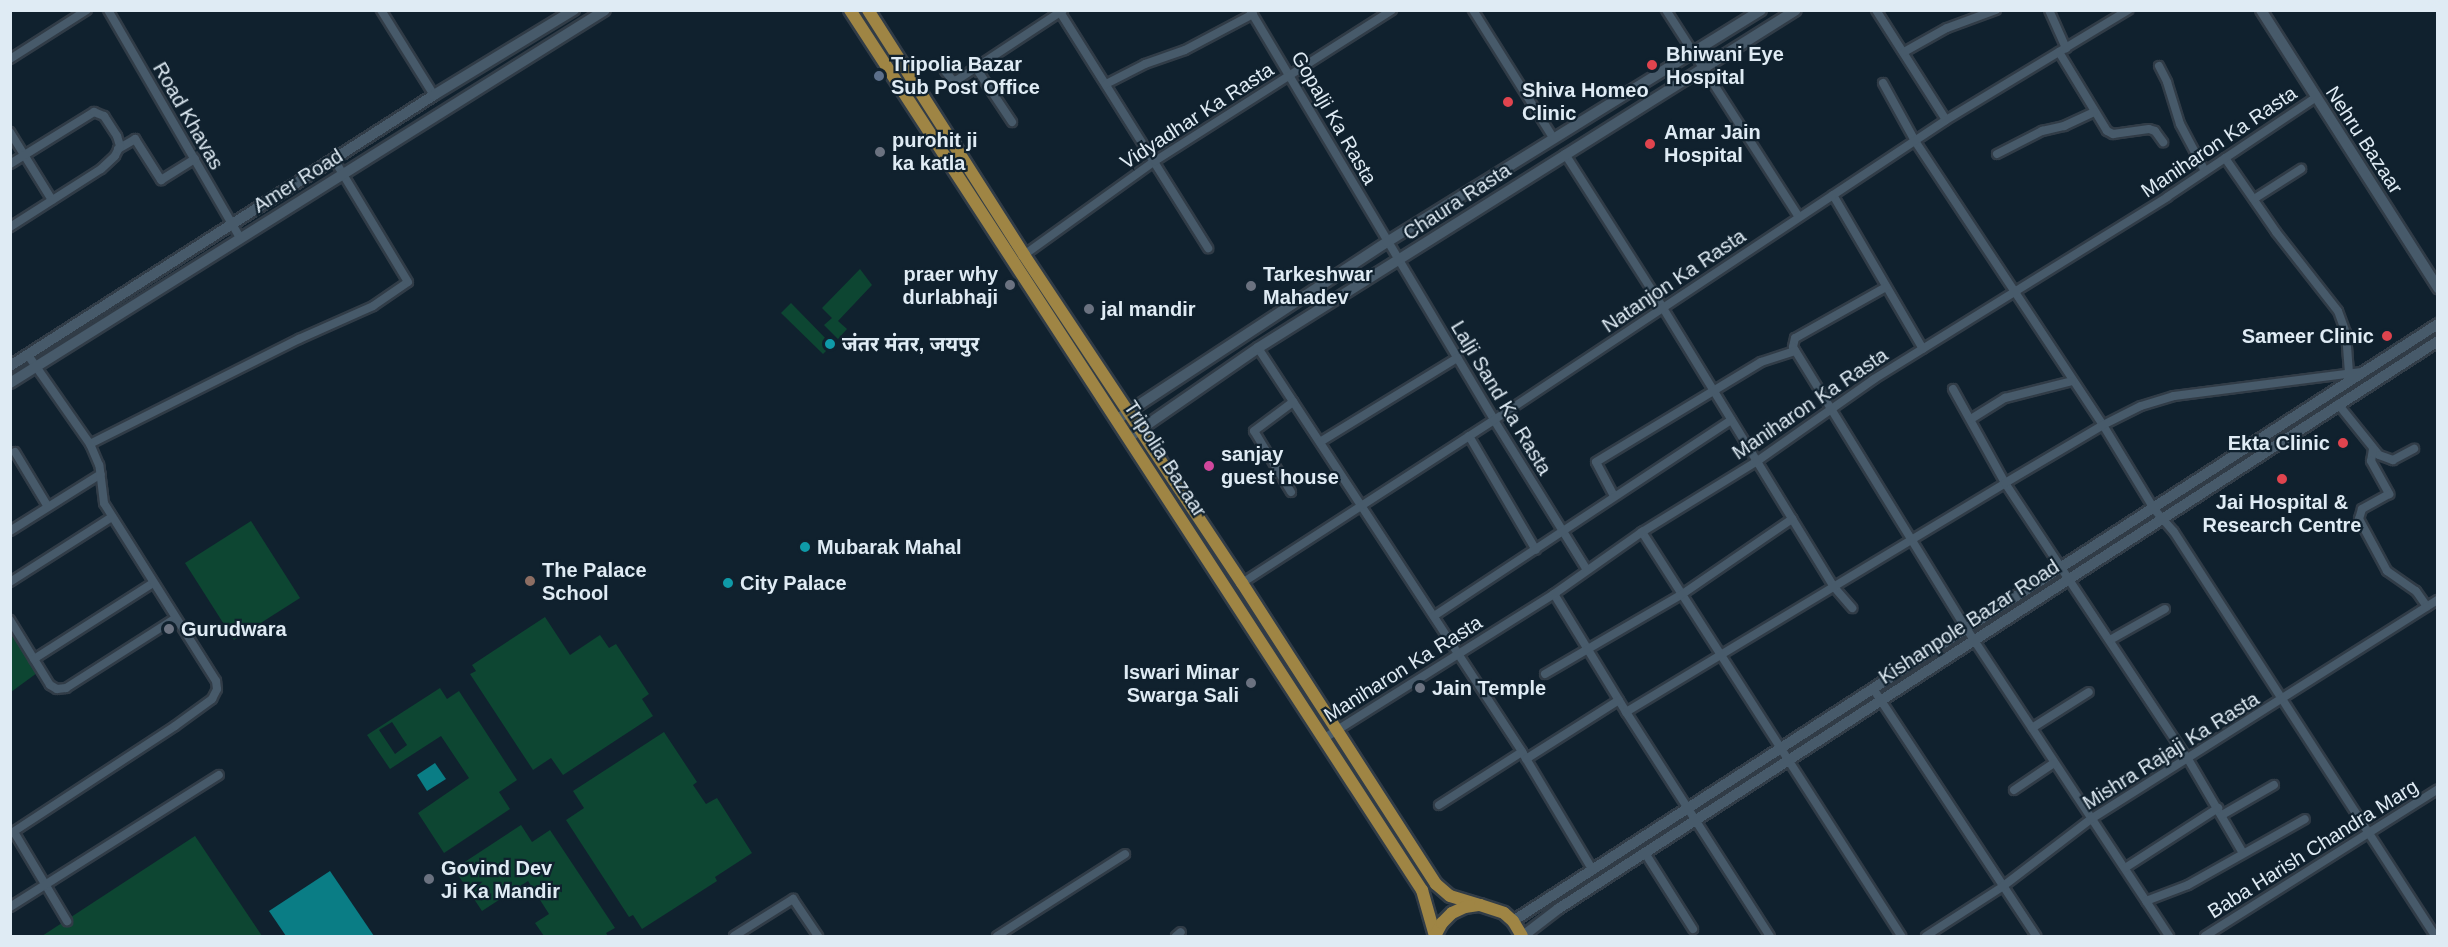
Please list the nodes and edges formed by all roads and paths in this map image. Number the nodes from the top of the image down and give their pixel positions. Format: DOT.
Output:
graph roads {
  1 [pos="87,10"];
  2 [pos="108,10"];
  3 [pos="381,10"];
  4 [pos="574,10"];
  5 [pos="605,10"];
  6 [pos="850,10"];
  7 [pos="868,10"];
  8 [pos="1392,10"];
  9 [pos="1473,10"];
  10 [pos="1666,10"];
  11 [pos="1761,10"];
  12 [pos="1796,10"];
  13 [pos="1876,10"];
  14 [pos="1996,10"];
  15 [pos="2049,10"];
  16 [pos="2128,10"];
  17 [pos="2262,10"];
  18 [pos="1061,11"];
  19 [pos="1252,12"];
  20 [pos="2063,50"];
  21 [pos="1693,52"];
  22 [pos="1904,52"];
  23 [pos="10,58"];
  24 [pos="2159,66"];
  25 [pos="976,68"];
  26 [pos="1703,68"];
  27 [pos="945,71"];
  28 [pos="1290,75"];
  29 [pos="1883,83"];
  30 [pos="1106,84"];
  31 [pos="434,95"];
  32 [pos="2315,98"];
  33 [pos="2094,112"];
  34 [pos="1946,120"];
  35 [pos="1012,122"];
  36 [pos="10,132"];
  37 [pos="1554,139"];
  38 [pos="1915,141"];
  39 [pos="2163,142"];
  40 [pos="118,149"];
  41 [pos="1564,154"];
  42 [pos="1997,154"];
  43 [pos="25,155"];
  44 [pos="2225,158"];
  45 [pos="195,159"];
  46 [pos="335,161"];
  47 [pos="1155,161"];
  48 [pos="10,164"];
  49 [pos="2301,169"];
  50 [pos="2205,171"];
  51 [pos="342,175"];
  52 [pos="1833,195"];
  53 [pos="2254,199"];
  54 [pos="52,200"];
  55 [pos="1799,217"];
  56 [pos="233,225"];
  57 [pos="10,226"];
  58 [pos="240,238"];
  59 [pos="1388,242"];
  60 [pos="1208,248"];
  61 [pos="1024,255"];
  62 [pos="1399,261"];
  63 [pos="1012,263"];
  64 [pos="1887,287"];
  65 [pos="2438,288"];
  66 [pos="2013,292"];
  67 [pos="1663,308"];
  68 [pos="2438,324"];
  69 [pos="2438,341"];
  70 [pos="1258,348"];
  71 [pos="1923,349"];
  72 [pos="1795,351"];
  73 [pos="28,355"];
  74 [pos="1457,358"];
  75 [pos="10,366"];
  76 [pos="36,366"];
  77 [pos="2365,371"];
  78 [pos="2349,373"];
  79 [pos="2072,381"];
  80 [pos="10,382"];
  81 [pos="1713,389"];
  82 [pos="1953,389"];
  83 [pos="1293,402"];
  84 [pos="2338,404"];
  85 [pos="1830,410"];
  86 [pos="1129,412"];
  87 [pos="1971,419"];
  88 [pos="1116,420"];
  89 [pos="1494,420"];
  90 [pos="1731,420"];
  91 [pos="2103,425"];
  92 [pos="1141,430"];
  93 [pos="1469,436"];
  94 [pos="1128,438"];
  95 [pos="1320,442"];
  96 [pos="90,444"];
  97 [pos="2373,449"];
  98 [pos="2414,449"];
  99 [pos="15,452"];
  100 [pos="1756,462"];
  101 [pos="101,474"];
  102 [pos="2005,483"];
  103 [pos="1291,492"];
  104 [pos="1614,496"];
  105 [pos="1360,505"];
  106 [pos="48,507"];
  107 [pos="2157,514"];
  108 [pos="112,518"];
  109 [pos="1792,519"];
  110 [pos="10,531"];
  111 [pos="1564,532"];
  112 [pos="1642,532"];
  113 [pos="1912,538"];
  114 [pos="1536,550"];
  115 [pos="2063,567"];
  116 [pos="1587,570"];
  117 [pos="2070,578"];
  118 [pos="10,582"];
  119 [pos="153,583"];
  120 [pos="1242,583"];
  121 [pos="1834,587"];
  122 [pos="1554,594"];
  123 [pos="1681,595"];
  124 [pos="2438,600"];
  125 [pos="2427,607"];
  126 [pos="1852,608"];
  127 [pos="2165,609"];
  128 [pos="1434,616"];
  129 [pos="176,618"];
  130 [pos="10,620"];
  131 [pos="1966,628"];
  132 [pos="1975,640"];
  133 [pos="2110,640"];
  134 [pos="1588,650"];
  135 [pos="1457,652"];
  136 [pos="1721,655"];
  137 [pos="34,659"];
  138 [pos="1545,674"];
  139 [pos="1874,690"];
  140 [pos="2089,692"];
  141 [pos="1619,700"];
  142 [pos="2283,700"];
  143 [pos="1882,701"];
  144 [pos="1626,712"];
  145 [pos="2032,728"];
  146 [pos="1338,730"];
  147 [pos="1323,739"];
  148 [pos="1780,749"];
  149 [pos="1524,755"];
  150 [pos="2188,759"];
  151 [pos="1788,761"];
  152 [pos="2054,763"];
  153 [pos="219,775"];
  154 [pos="2274,785"];
  155 [pos="2438,789"];
  156 [pos="2014,790"];
  157 [pos="1438,805"];
  158 [pos="1689,809"];
  159 [pos="2220,811"];
  160 [pos="2091,819"];
  161 [pos="2305,819"];
  162 [pos="1696,820"];
  163 [pos="12,833"];
  164 [pos="2368,834"];
  165 [pos="1645,853"];
  166 [pos="2242,853"];
  167 [pos="1125,854"];
  168 [pos="2125,868"];
  169 [pos="1592,869"];
  170 [pos="44,886"];
  171 [pos="2002,887"];
  172 [pos="2146,901"];
  173 [pos="1480,905"];
  174 [pos="10,907"];
  175 [pos="67,921"];
  176 [pos="1513,921"];
  177 [pos="1693,929"];
  178 [pos="734,936"];
  179 [pos="818,936"];
  180 [pos="997,936"];
  181 [pos="1435,936"];
  182 [pos="1522,936"];
  183 [pos="1770,936"];
  184 [pos="1901,936"];
  185 [pos="1926,936"];
  186 [pos="2036,936"];
  187 [pos="2169,936"];
  188 [pos="2205,936"];
  189 [pos="2435,936"];
  1 -- 23 [label="street"];
  2 -- 45 [label="street, Road Khavas"];
  3 -- 31 [label="street"];
  4 -- 31 [label="street, Amer Road"];
  5 -- 51 [label="street, Amer Road"];
  6 -- 63 [label="main road, Tripolia Bazaar"];
  7 -- 61 [label="main road, Tripolia Bazaar"];
  8 -- 28 [label="street, Vidyadhar Ka Rasta"];
  9 -- 37 [label="street"];
  10 -- 21 [label="street"];
  11 -- 21 [label="street, Chaura Rasta"];
  12 -- 26 [label="street, Chaura Rasta"];
  13 -- 22 [label="street"];
  14 -- 22 [label="street"];
  15 -- 20 [label="street"];
  16 -- 20 [label="street, Natanjon Ka Rasta"];
  17 -- 32 [label="street, Nehru Bazaar"];
  18 -- 25 [label="street"];
  18 -- 30 [label="street"];
  19 -- 28 [label="street, Gopalji Ka Rasta"];
  19 -- 30 [label="street"];
  20 -- 33 [label="street"];
  20 -- 34 [label="street, Natanjon Ka Rasta"];
  21 -- 26 [label="street"];
  21 -- 37 [label="street, Chaura Rasta"];
  22 -- 34 [label="street"];
  24 -- 50 [label="street"];
  25 -- 27 [label="street"];
  25 -- 35 [label="street"];
  26 -- 41 [label="street, Chaura Rasta"];
  26 -- 55 [label="street"];
  28 -- 47 [label="street, Vidyadhar Ka Rasta"];
  28 -- 59 [label="street, Gopalji Ka Rasta"];
  29 -- 38 [label="street"];
  30 -- 47 [label="street"];
  31 -- 46 [label="street, Amer Road"];
  32 -- 44 [label="street, Maniharon Ka Rasta"];
  32 -- 65 [label="street, Nehru Bazaar"];
  33 -- 39 [label="street"];
  33 -- 42 [label="street"];
  34 -- 38 [label="street, Natanjon Ka Rasta"];
  36 -- 43 [label="street"];
  37 -- 59 [label="street, Chaura Rasta"];
  38 -- 52 [label="street, Natanjon Ka Rasta"];
  38 -- 66 [label="street"];
  40 -- 43 [label="street"];
  40 -- 45 [label="street"];
  40 -- 54 [label="street"];
  41 -- 62 [label="street, Chaura Rasta"];
  41 -- 67 [label="street"];
  43 -- 48 [label="street"];
  43 -- 54 [label="street"];
  44 -- 50 [label="street, Maniharon Ka Rasta"];
  44 -- 53 [label="street"];
  45 -- 56 [label="street, Road Khavas"];
  46 -- 51 [label="street"];
  46 -- 56 [label="street, Amer Road"];
  47 -- 60 [label="street"];
  47 -- 61 [label="street, Vidyadhar Ka Rasta"];
  49 -- 53 [label="street"];
  50 -- 66 [label="street, Maniharon Ka Rasta"];
  51 -- 58 [label="street, Amer Road"];
  51 -- 96 [label="street"];
  52 -- 55 [label="street, Natanjon Ka Rasta"];
  52 -- 64 [label="street"];
  53 -- 78 [label="street"];
  54 -- 57 [label="street"];
  55 -- 67 [label="street, Natanjon Ka Rasta"];
  56 -- 58 [label="street, Road Khavas"];
  56 -- 73 [label="street, Amer Road"];
  58 -- 76 [label="street, Amer Road"];
  59 -- 62 [label="street, Lalji Sand Ka Rasta"];
  59 -- 86 [label="street, Chaura Rasta"];
  61 -- 63 [label="main road"];
  61 -- 86 [label="main road, Tripolia Bazaar"];
  62 -- 70 [label="street, Chaura Rasta"];
  62 -- 74 [label="street, Lalji Sand Ka Rasta"];
  63 -- 88 [label="main road, Tripolia Bazaar"];
  64 -- 71 [label="street"];
  64 -- 72 [label="street"];
  66 -- 71 [label="street, Maniharon Ka Rasta"];
  66 -- 79 [label="street"];
  67 -- 81 [label="street"];
  67 -- 89 [label="street, Natanjon Ka Rasta"];
  68 -- 77 [label="street"];
  69 -- 84 [label="street, Kishanpole Bazar Road"];
  70 -- 83 [label="street"];
  70 -- 92 [label="street, Chaura Rasta"];
  71 -- 85 [label="street, Maniharon Ka Rasta"];
  72 -- 81 [label="street"];
  72 -- 85 [label="street"];
  73 -- 75 [label="street, Amer Road"];
  73 -- 76 [label="street"];
  74 -- 89 [label="street, Lalji Sand Ka Rasta"];
  74 -- 95 [label="street"];
  76 -- 80 [label="street, Amer Road"];
  76 -- 96 [label="street"];
  77 -- 78 [label="street"];
  77 -- 107 [label="street"];
  78 -- 91 [label="street"];
  79 -- 87 [label="street"];
  79 -- 91 [label="street"];
  81 -- 90 [label="street"];
  81 -- 104 [label="street"];
  82 -- 87 [label="street"];
  83 -- 95 [label="street"];
  83 -- 103 [label="street"];
  84 -- 97 [label="street"];
  84 -- 107 [label="street, Kishanpole Bazar Road"];
  85 -- 100 [label="street, Maniharon Ka Rasta"];
  85 -- 113 [label="street"];
  86 -- 88 [label="street, Chaura Rasta"];
  86 -- 92 [label="main road, Tripolia Bazaar"];
  87 -- 102 [label="street"];
  88 -- 94 [label="main road, Tripolia Bazaar"];
  89 -- 93 [label="street, Natanjon Ka Rasta"];
  89 -- 111 [label="street, Lalji Sand Ka Rasta"];
  90 -- 100 [label="street"];
  90 -- 104 [label="street"];
  91 -- 102 [label="street"];
  91 -- 107 [label="street"];
  92 -- 94 [label="street, Chaura Rasta"];
  92 -- 120 [label="main road, Tripolia Bazaar"];
  93 -- 105 [label="street, Natanjon Ka Rasta"];
  93 -- 114 [label="street"];
  94 -- 147 [label="main road, Tripolia Bazaar"];
  95 -- 105 [label="street"];
  96 -- 101 [label="street"];
  97 -- 98 [label="street"];
  97 -- 125 [label="street"];
  99 -- 106 [label="street"];
  100 -- 109 [label="street"];
  100 -- 112 [label="street, Maniharon Ka Rasta"];
  101 -- 106 [label="street"];
  101 -- 108 [label="street"];
  102 -- 113 [label="street"];
  102 -- 115 [label="street"];
  104 -- 111 [label="street"];
  105 -- 120 [label="street, Natanjon Ka Rasta"];
  105 -- 128 [label="street"];
  106 -- 110 [label="street"];
  107 -- 115 [label="street"];
  107 -- 117 [label="street, Kishanpole Bazar Road"];
  107 -- 142 [label="street"];
  108 -- 118 [label="street"];
  108 -- 119 [label="street"];
  109 -- 121 [label="street"];
  109 -- 123 [label="street"];
  111 -- 114 [label="street"];
  111 -- 116 [label="street, Lalji Sand Ka Rasta"];
  112 -- 116 [label="street, Maniharon Ka Rasta"];
  112 -- 123 [label="street"];
  113 -- 121 [label="street"];
  113 -- 131 [label="street"];
  114 -- 128 [label="street"];
  115 -- 117 [label="street"];
  115 -- 131 [label="street"];
  116 -- 122 [label="street, Maniharon Ka Rasta"];
  117 -- 132 [label="street, Kishanpole Bazar Road"];
  117 -- 133 [label="street"];
  119 -- 129 [label="street"];
  119 -- 137 [label="street"];
  120 -- 146 [label="main road, Tripolia Bazaar"];
  121 -- 126 [label="street"];
  121 -- 136 [label="street"];
  122 -- 134 [label="street"];
  122 -- 135 [label="street, Maniharon Ka Rasta"];
  123 -- 134 [label="street"];
  123 -- 136 [label="street"];
  124 -- 125 [label="street, Mishra Rajaji Ka Rasta"];
  125 -- 142 [label="street, Mishra Rajaji Ka Rasta"];
  127 -- 133 [label="street"];
  128 -- 135 [label="street"];
  129 -- 137 [label="street"];
  129 -- 163 [label="street"];
  130 -- 137 [label="street"];
  131 -- 132 [label="street"];
  131 -- 139 [label="street"];
  132 -- 143 [label="street, Kishanpole Bazar Road"];
  132 -- 145 [label="street"];
  133 -- 150 [label="street"];
  134 -- 138 [label="street"];
  134 -- 141 [label="street"];
  135 -- 146 [label="street, Maniharon Ka Rasta"];
  135 -- 149 [label="street"];
  136 -- 144 [label="street"];
  136 -- 148 [label="street"];
  139 -- 143 [label="street"];
  139 -- 148 [label="street"];
  140 -- 145 [label="street"];
  141 -- 144 [label="street"];
  141 -- 149 [label="street"];
  142 -- 150 [label="street, Mishra Rajaji Ka Rasta"];
  142 -- 164 [label="street"];
  143 -- 151 [label="street, Kishanpole Bazar Road"];
  143 -- 171 [label="street"];
  144 -- 158 [label="street"];
  145 -- 152 [label="street"];
  146 -- 147 [label="street, Maniharon Ka Rasta"];
  146 -- 173 [label="main road, Tripolia Bazaar"];
  147 -- 181 [label="main road, Tripolia Bazaar"];
  148 -- 151 [label="street"];
  148 -- 158 [label="street"];
  149 -- 157 [label="street"];
  149 -- 169 [label="street"];
  150 -- 159 [label="street"];
  150 -- 160 [label="street, Mishra Rajaji Ka Rasta"];
  151 -- 162 [label="street, Kishanpole Bazar Road"];
  151 -- 184 [label="street"];
  152 -- 156 [label="street"];
  152 -- 160 [label="street"];
  153 -- 170 [label="street"];
  154 -- 159 [label="street"];
  155 -- 164 [label="street, Baba Harish Chandra Marg"];
  158 -- 162 [label="street"];
  158 -- 169 [label="street"];
  159 -- 166 [label="street"];
  159 -- 168 [label="street"];
  160 -- 168 [label="street"];
  160 -- 171 [label="street, Mishra Rajaji Ka Rasta"];
  161 -- 166 [label="street"];
  162 -- 165 [label="street, Kishanpole Bazar Road"];
  162 -- 183 [label="street"];
  163 -- 170 [label="street"];
  164 -- 188 [label="street, Baba Harish Chandra Marg"];
  164 -- 189 [label="street"];
  165 -- 177 [label="street"];
  165 -- 182 [label="street, Kishanpole Bazar Road"];
  166 -- 172 [label="street"];
  167 -- 180 [label="street"];
  168 -- 172 [label="street"];
  169 -- 176 [label="street"];
  170 -- 174 [label="street"];
  170 -- 175 [label="street"];
  171 -- 185 [label="street, Mishra Rajaji Ka Rasta"];
  171 -- 186 [label="street"];
  172 -- 187 [label="street"];
  173 -- 176 [label="main road, Tripolia Bazaar"];
  173 -- 181 [label="main road"];
  176 -- 182 [label="main road"];
  178 -- 179 [label="street"];
}
